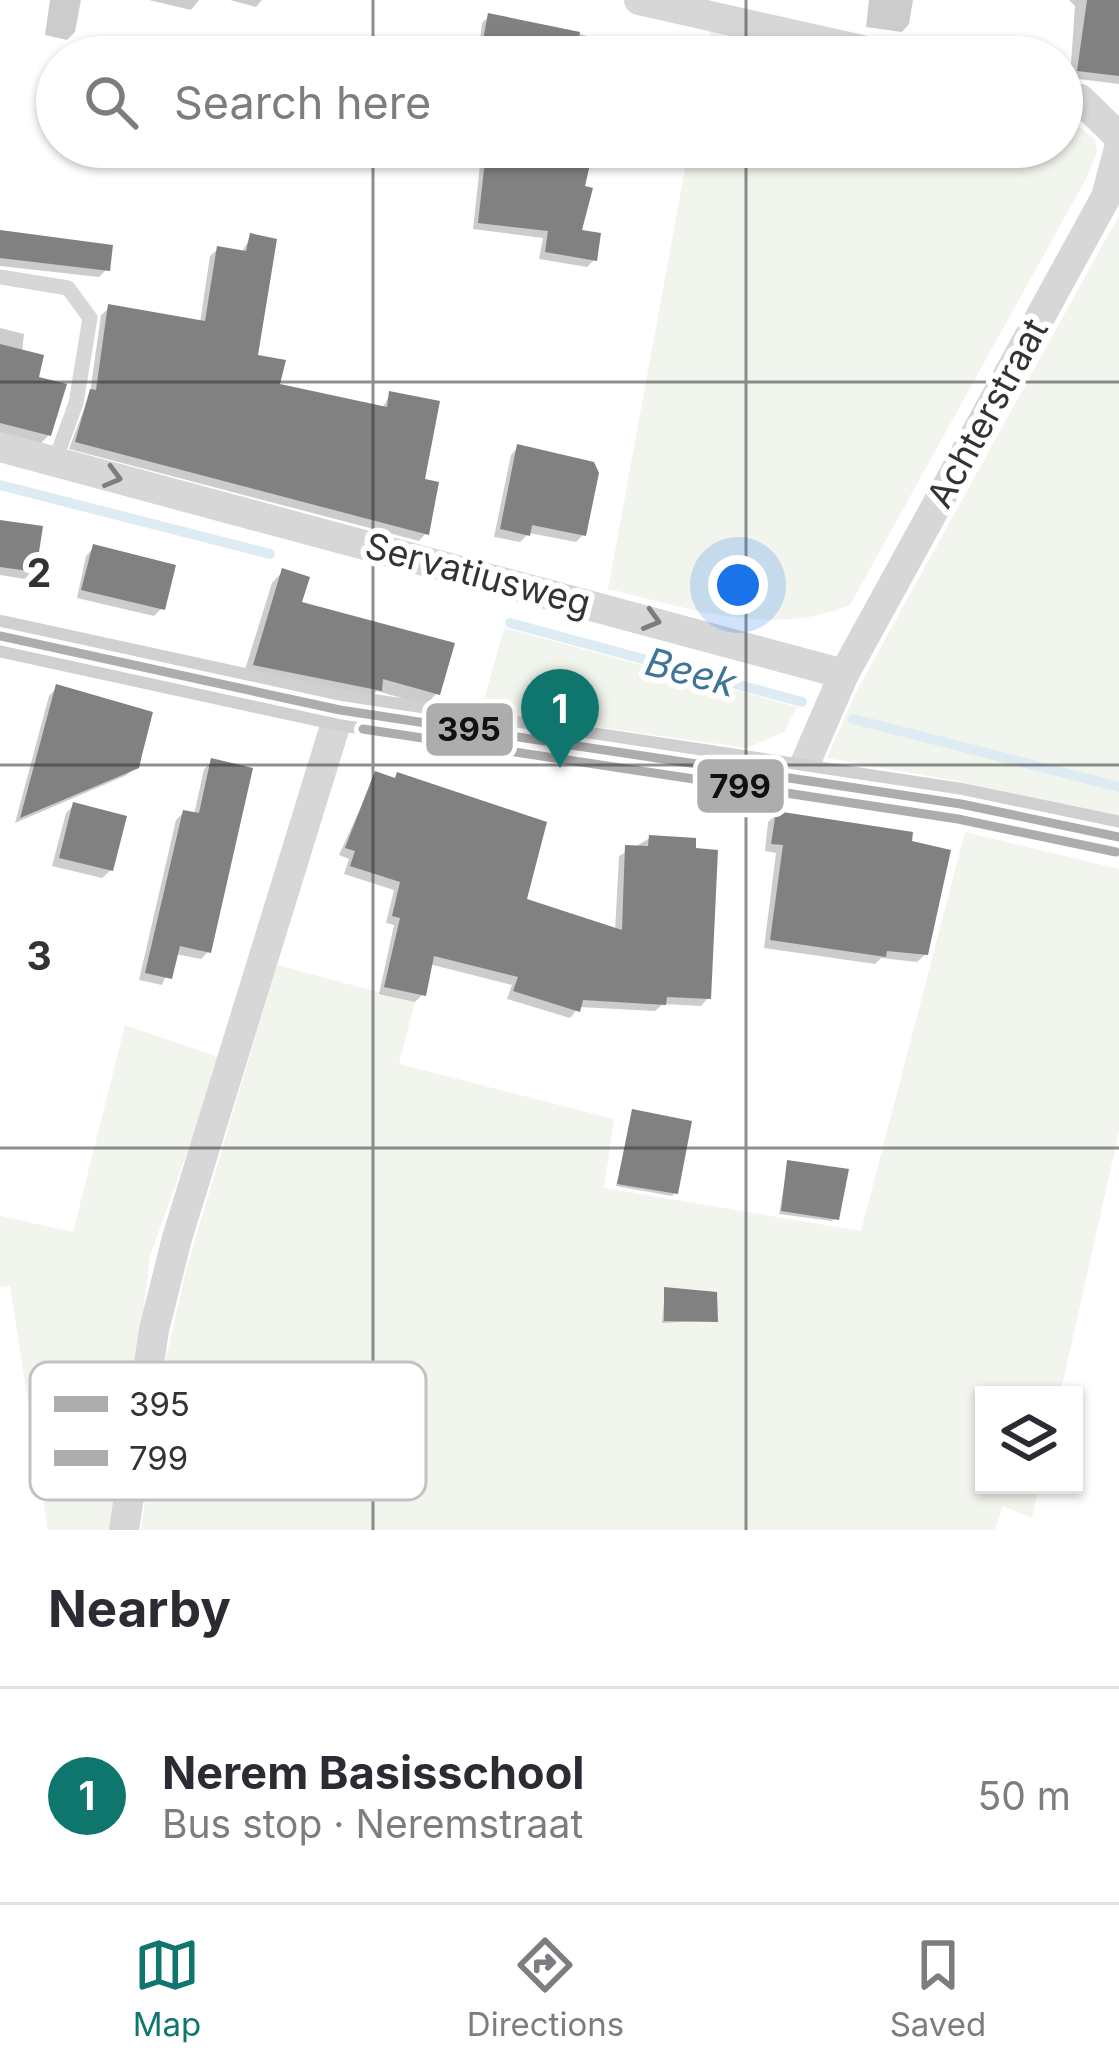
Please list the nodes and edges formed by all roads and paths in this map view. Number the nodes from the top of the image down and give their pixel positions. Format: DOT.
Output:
graph roads {
  1 [pos="641,0"];
  2 [pos="800,36"];
  3 [pos="1083,101"];
  4 [pos="1119,137"];
  5 [pos="1119,148"];
  6 [pos="0,277"];
  7 [pos="0,447"];
  8 [pos="56,461"];
  9 [pos="0,636"];
  10 [pos="844,674"];
  11 [pos="340,710"];
  12 [pos="798,780"];
  13 [pos="1119,837"];
  14 [pos="149,1362"];
  15 [pos="128,1500"];
  16 [pos="124,1530"];
  1 -- 2 [label="street"];
  3 -- 4 [label="street"];
  5 -- 10 [label="street, Achterstraat"];
  6 -- 8 [label="lane"];
  7 -- 8 [label="street, Servatiusweg"];
  8 -- 10 [label="street, Servatiusweg, one-way"];
  9 -- 11 [label="street"];
  10 -- 12 [label="street"];
  11 -- 12 [label="street"];
  11 -- 14 [label="street"];
  12 -- 13 [label="street"];
  15 -- 16 [label="street"];
}
